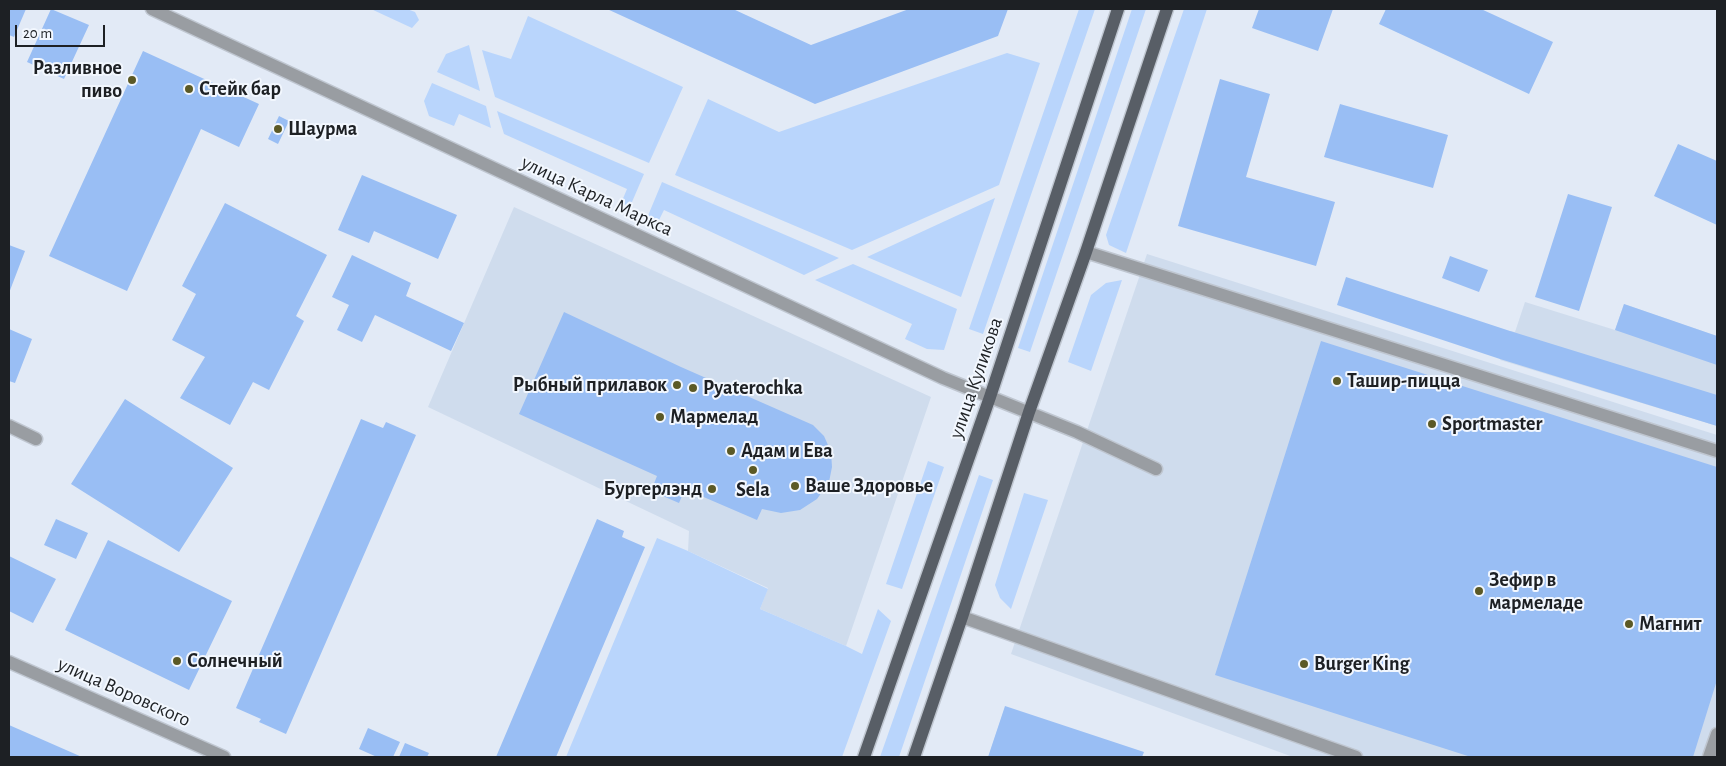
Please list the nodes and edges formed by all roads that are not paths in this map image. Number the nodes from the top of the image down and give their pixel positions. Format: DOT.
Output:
graph roads {
  1 [pos="152,9"];
  2 [pos="1118,9"];
  3 [pos="1167,9"];
  4 [pos="1086,252"];
  5 [pos="990,397"];
  6 [pos="1029,412"];
  7 [pos="9,426"];
  8 [pos="36,439"];
  9 [pos="1717,451"];
  10 [pos="1156,469"];
  11 [pos="962,617"];
  12 [pos="9,662"];
  13 [pos="1717,734"];
  14 [pos="224,757"];
  15 [pos="864,757"];
  16 [pos="914,757"];
  17 [pos="1356,757"];
  18 [pos="1709,757"];
  1 -- 5 [label="street, улица Карла Маркса"];
  2 -- 5 [label="main road, улица Куликова"];
  3 -- 4 [label="main road"];
  4 -- 6 [label="main road"];
  4 -- 9 [label="street"];
  5 -- 6 [label="street, улица Карла Маркса"];
  5 -- 15 [label="main road, улица Куликова"];
  6 -- 10 [label="street, улица Карла Маркса"];
  6 -- 11 [label="main road"];
  7 -- 8 [label="street"];
  11 -- 16 [label="main road"];
  11 -- 17 [label="street"];
  12 -- 14 [label="street, улица Воровского"];
  13 -- 18 [label="street"];
}
